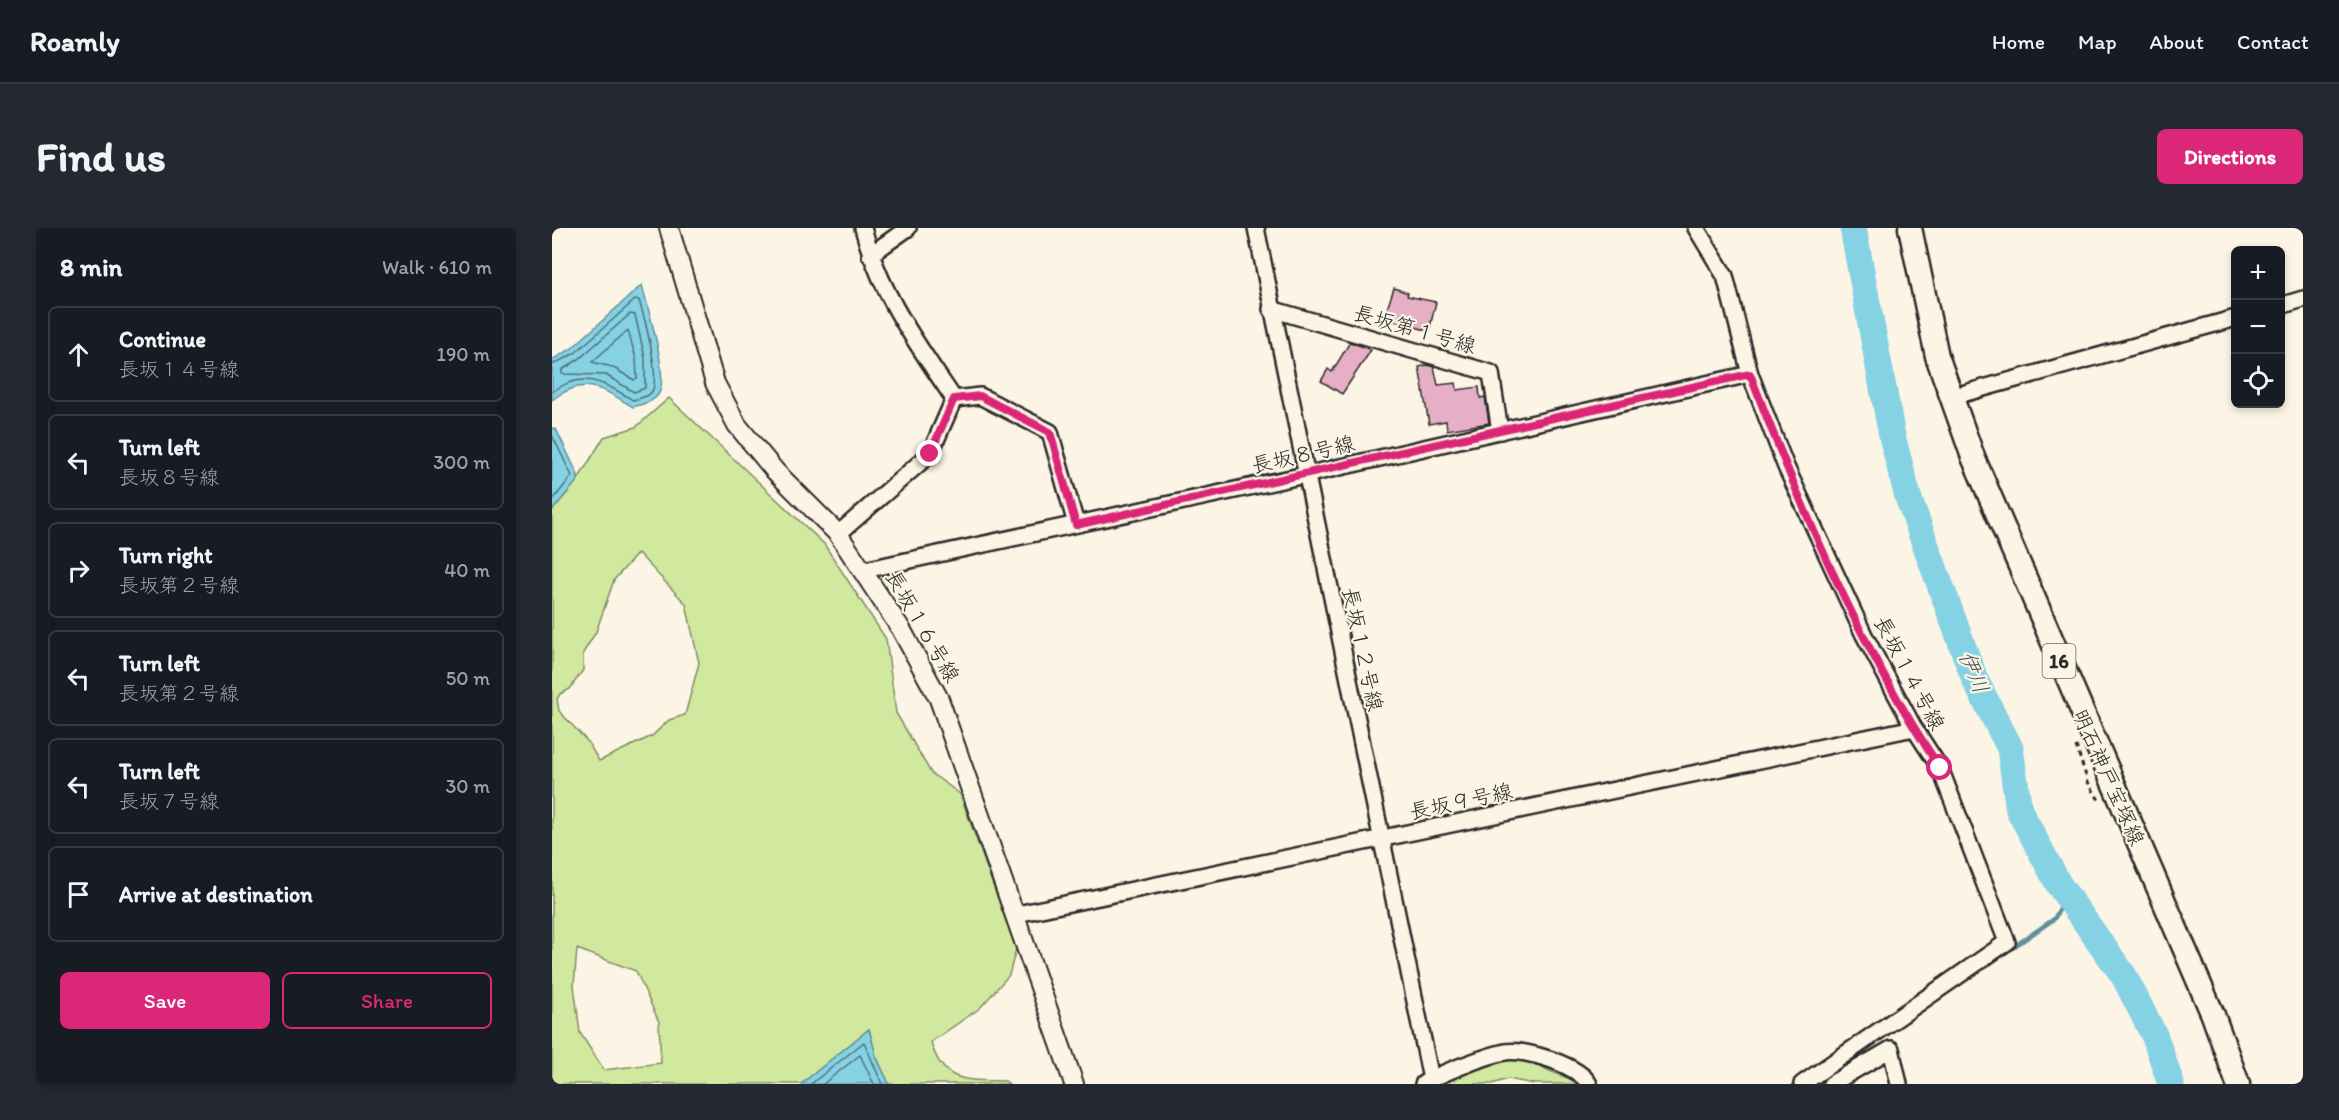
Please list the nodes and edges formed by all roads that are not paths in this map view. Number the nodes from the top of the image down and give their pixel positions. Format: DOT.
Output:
graph roads {
  1 [pos="863,228"];
  2 [pos="908,228"];
  3 [pos="1256,228"];
  4 [pos="1696,228"];
  5 [pos="1910,228"];
  6 [pos="675,232"];
  7 [pos="870,255"];
  8 [pos="2303,299"];
  9 [pos="2285,304"];
  10 [pos="1271,309"];
  11 [pos="2231,319"];
  12 [pos="1750,374"];
  13 [pos="1951,397"];
  14 [pos="954,399"];
  15 [pos="1500,431"];
  16 [pos="1305,475"];
  17 [pos="1076,525"];
  18 [pos="838,534"];
  19 [pos="864,570"];
  20 [pos="1914,728"];
  21 [pos="1380,839"];
  22 [pos="1017,914"];
  23 [pos="1886,1038"];
  24 [pos="1427,1081"];
  25 [pos="1074,1084"];
  26 [pos="1589,1084"];
  27 [pos="1802,1084"];
  28 [pos="1831,1084"];
  29 [pos="1899,1084"];
  30 [pos="2238,1084"];
  1 -- 7 [label="street"];
  2 -- 7 [label="street"];
  3 -- 10 [label="street, 長坂１２号線"];
  4 -- 12 [label="street, 長坂１４号線"];
  5 -- 13 [label="main road, 明石神戸宝塚線 / 16"];
  6 -- 18 [label="street, 長坂１６号線"];
  7 -- 14 [label="street"];
  8 -- 9 [label="street"];
  10 -- 15 [label="street, 長坂第１号線"];
  10 -- 16 [label="street, 長坂１２号線"];
  11 -- 13 [label="street"];
  12 -- 15 [label="street, 長坂８号線"];
  12 -- 20 [label="street, 長坂１４号線"];
  13 -- 30 [label="main road, 明石神戸宝塚線 / 16"];
  14 -- 17 [label="street"];
  14 -- 18 [label="street"];
  15 -- 16 [label="street, 長坂８号線"];
  16 -- 17 [label="street, 長坂８号線"];
  16 -- 21 [label="street, 長坂１２号線"];
  17 -- 19 [label="street, 長坂８号線"];
  18 -- 19 [label="street, 長坂１６号線"];
  19 -- 22 [label="street, 長坂１６号線"];
  20 -- 21 [label="street, 長坂９号線"];
  20 -- 23 [label="street, 長坂１４号線"];
  21 -- 22 [label="street, 長坂９号線"];
  21 -- 24 [label="street, 長坂１２号線"];
  22 -- 25 [label="street, 長坂１６号線"];
  23 -- 27 [label="street, 長坂１４号線"];
  23 -- 28 [label="street"];
  23 -- 29 [label="street"];
  24 -- 26 [label="street"];
}
